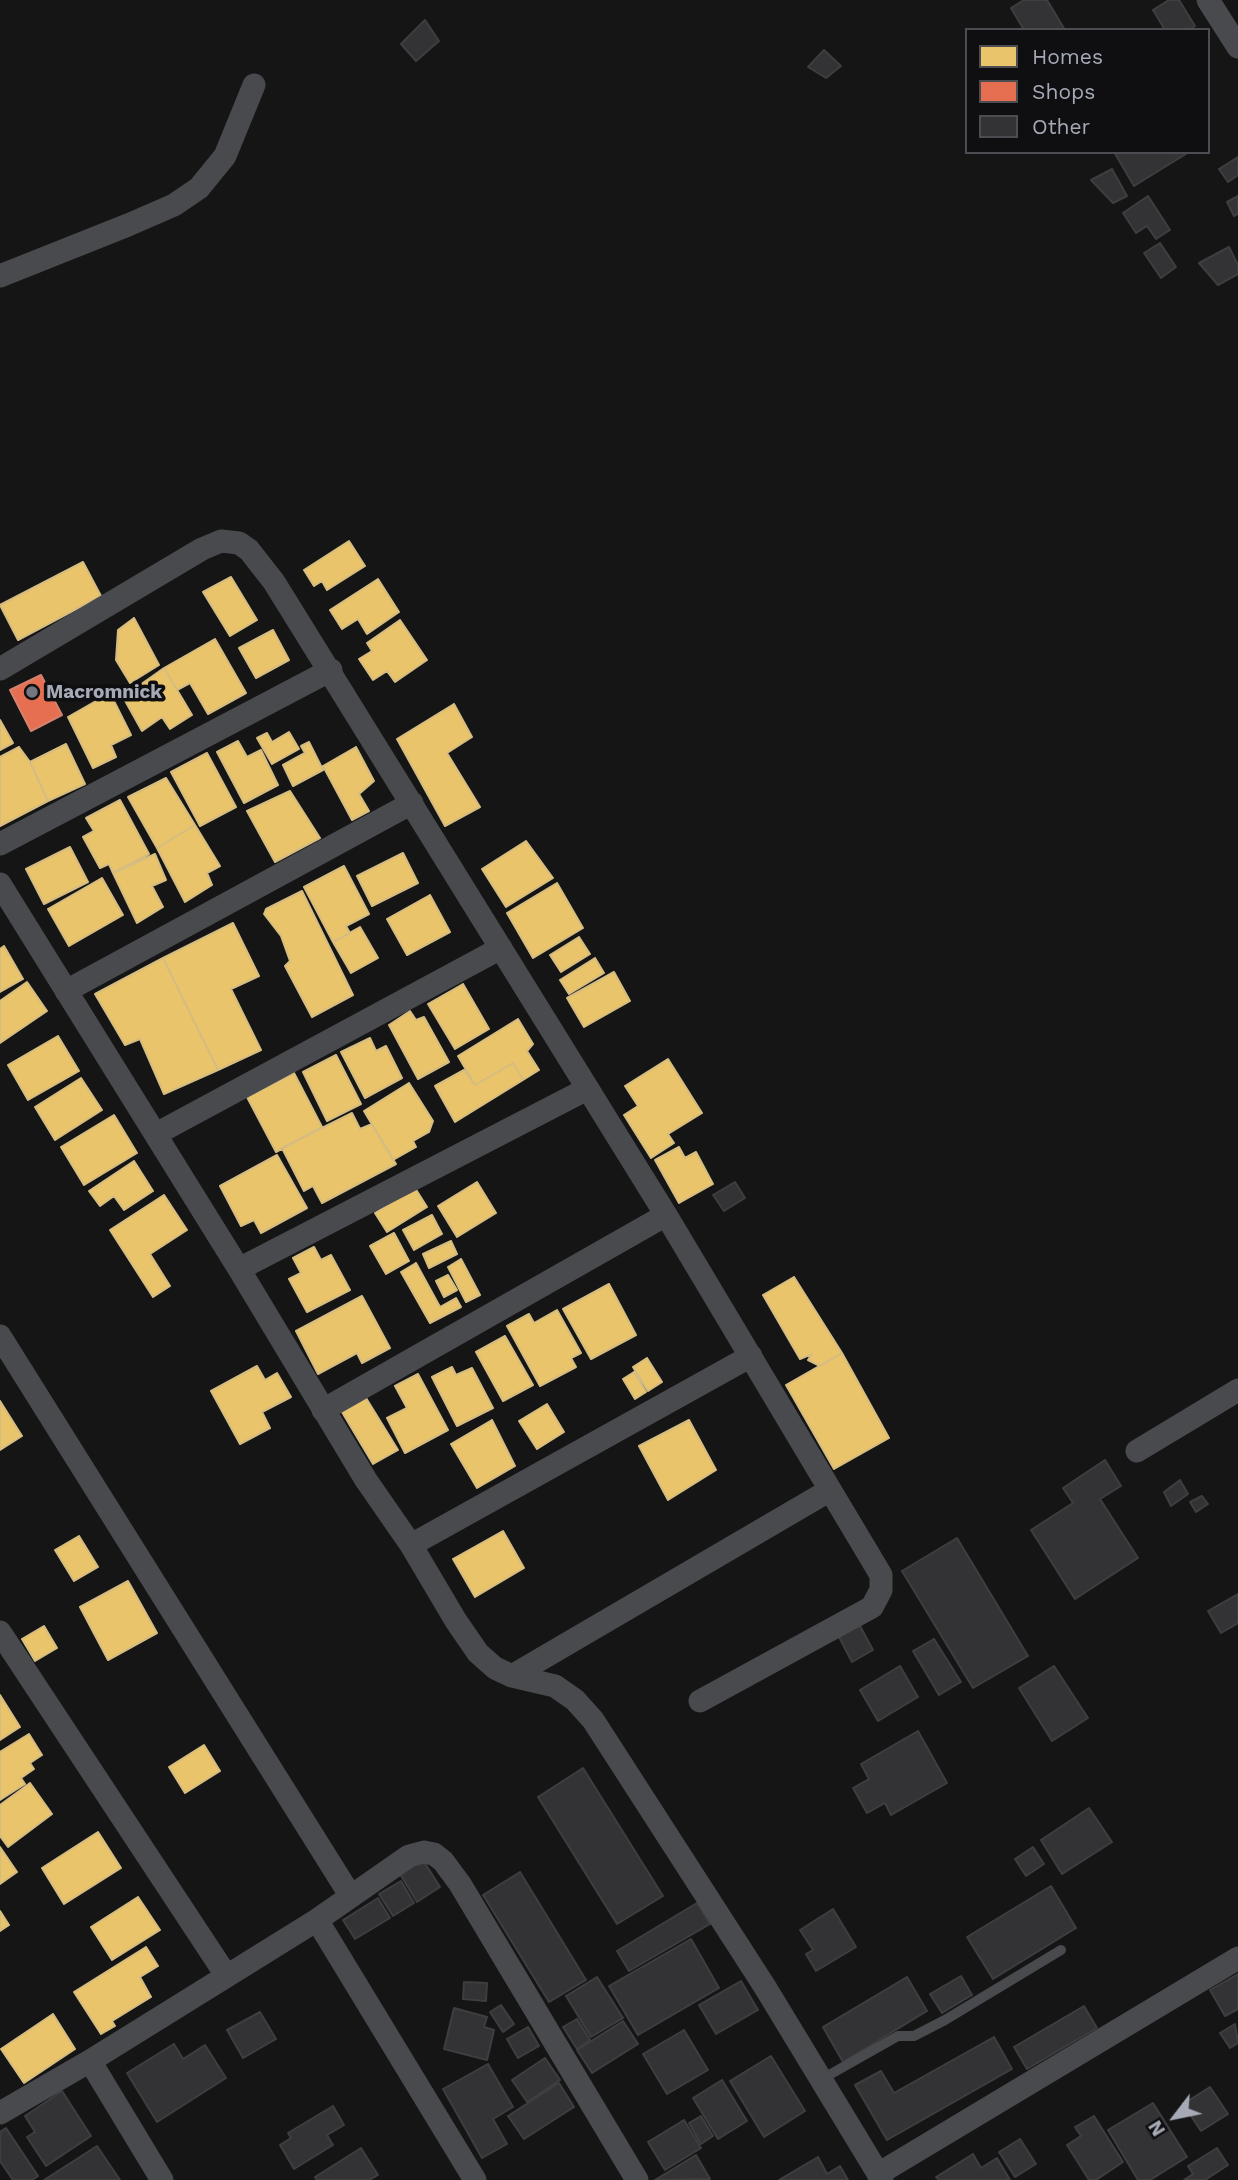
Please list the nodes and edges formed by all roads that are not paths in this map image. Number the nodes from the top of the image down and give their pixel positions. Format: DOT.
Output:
graph roads {
  1 [pos="1208,0"];
  2 [pos="1238,47"];
  3 [pos="254,85"];
  4 [pos="0,276"];
  5 [pos="0,669"];
  6 [pos="331,670"];
  7 [pos="412,803"];
  8 [pos="0,844"];
  9 [pos="0,884"];
  10 [pos="501,947"];
  11 [pos="66,991"];
  12 [pos="587,1089"];
  13 [pos="156,1135"];
  14 [pos="666,1215"];
  15 [pos="239,1269"];
  16 [pos="0,1336"];
  17 [pos="751,1356"];
  18 [pos="1238,1390"];
  19 [pos="323,1410"];
  20 [pos="1137,1451"];
  21 [pos="830,1490"];
  22 [pos="411,1545"];
  23 [pos="0,1632"];
  24 [pos="512,1676"];
  25 [pos="699,1702"];
  26 [pos="350,1895"];
  27 [pos="317,1920"];
  28 [pos="1061,1950"];
  29 [pos="1238,1958"];
  30 [pos="226,1975"];
  31 [pos="90,2061"];
  32 [pos="822,2079"];
  33 [pos="0,2113"];
  34 [pos="880,2177"];
  35 [pos="162,2180"];
  36 [pos="475,2180"];
  37 [pos="637,2180"];
  1 -- 2 [label="street"];
  3 -- 4 [label="street"];
  5 -- 6 [label="street"];
  6 -- 7 [label="street"];
  6 -- 8 [label="street"];
  7 -- 10 [label="street"];
  7 -- 11 [label="street"];
  9 -- 11 [label="street"];
  10 -- 12 [label="street"];
  10 -- 13 [label="street"];
  11 -- 13 [label="street"];
  12 -- 14 [label="street"];
  12 -- 15 [label="street"];
  13 -- 15 [label="street"];
  14 -- 17 [label="street"];
  14 -- 19 [label="street"];
  15 -- 19 [label="street"];
  16 -- 26 [label="street"];
  17 -- 21 [label="street"];
  17 -- 22 [label="street"];
  18 -- 20 [label="street"];
  19 -- 22 [label="street"];
  21 -- 24 [label="street"];
  21 -- 25 [label="street"];
  22 -- 24 [label="street"];
  23 -- 30 [label="street"];
  24 -- 32 [label="street"];
  26 -- 27 [label="street"];
  26 -- 37 [label="street"];
  27 -- 30 [label="street"];
  27 -- 36 [label="street"];
  28 -- 32 [label="lane"];
  29 -- 34 [label="street"];
  30 -- 31 [label="street"];
  31 -- 33 [label="street"];
  31 -- 35 [label="street"];
  32 -- 34 [label="street"];
}
